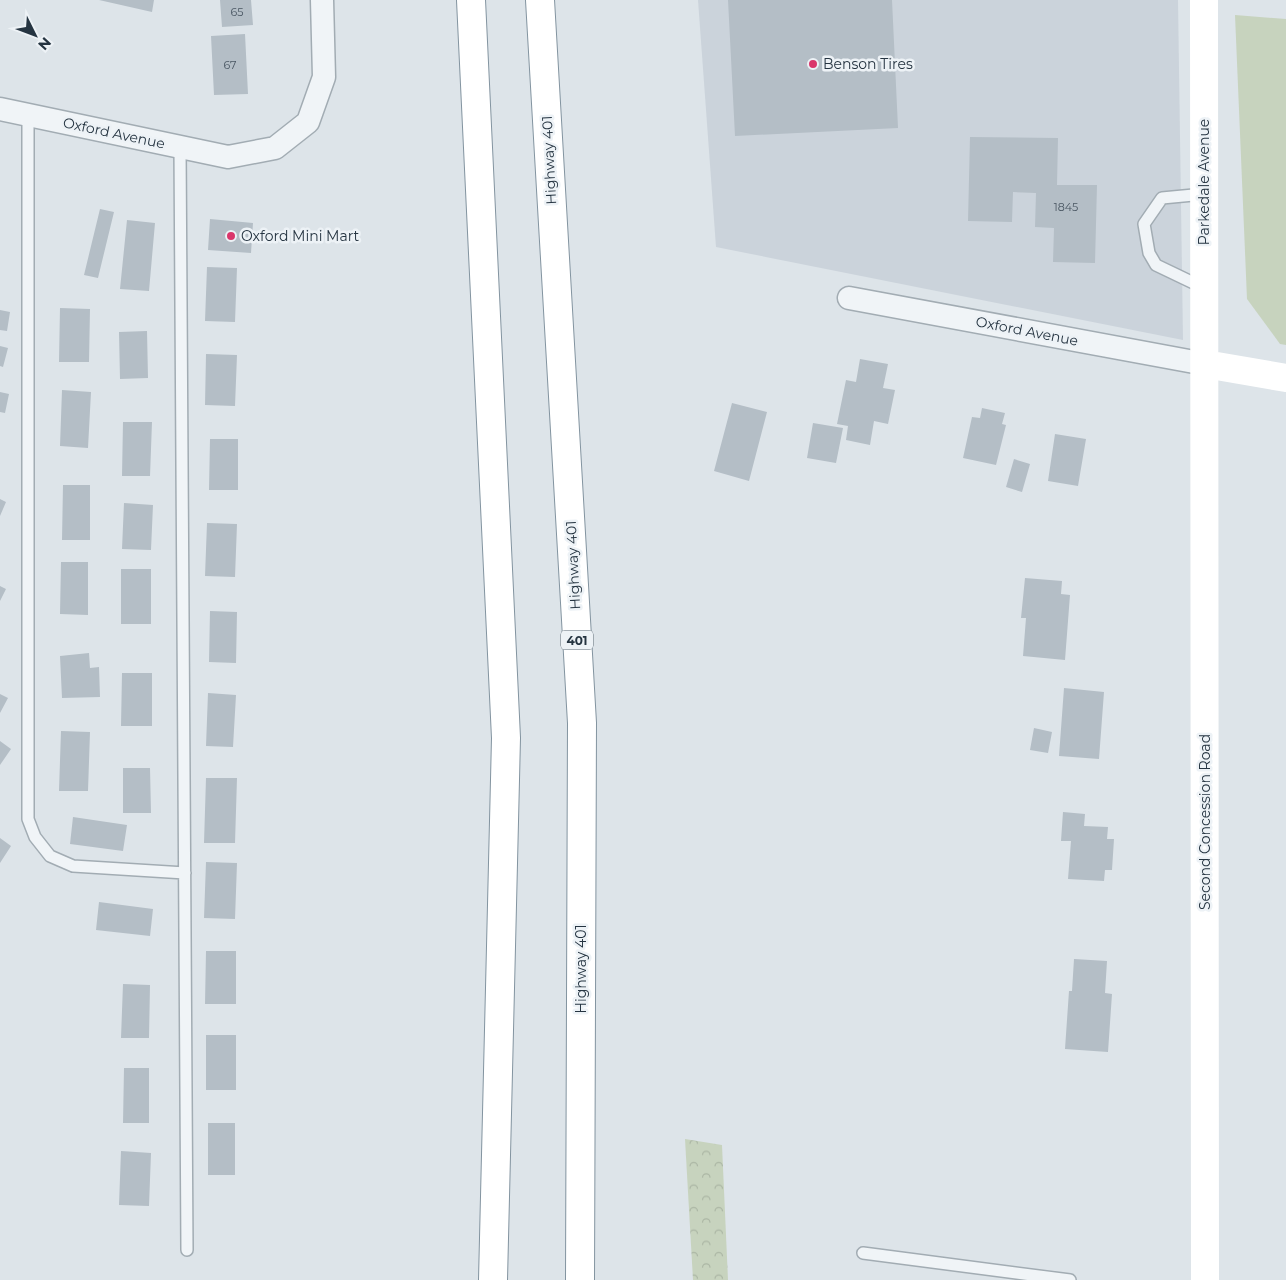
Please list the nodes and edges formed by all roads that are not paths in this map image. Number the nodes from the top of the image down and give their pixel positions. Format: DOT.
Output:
graph roads {
  1 [pos="322,0"];
  2 [pos="471,0"];
  3 [pos="540,0"];
  4 [pos="1204,0"];
  5 [pos="0,109"];
  6 [pos="28,115"];
  7 [pos="180,146"];
  8 [pos="1204,194"];
  9 [pos="1204,288"];
  10 [pos="850,298"];
  11 [pos="1205,364"];
  12 [pos="1286,378"];
  13 [pos="185,873"];
  14 [pos="187,1250"];
  15 [pos="863,1253"];
  16 [pos="493,1280"];
  17 [pos="580,1280"];
  18 [pos="1070,1280"];
  19 [pos="1205,1280"];
  1 -- 7 [label="street, Oxford Avenue"];
  2 -- 16 [label="main road"];
  3 -- 17 [label="main road, Highway 401 / 401"];
  4 -- 8 [label="main road, Parkedale Avenue"];
  5 -- 6 [label="street, Oxford Avenue"];
  6 -- 7 [label="street, Oxford Avenue"];
  6 -- 13 [label="lane"];
  7 -- 13 [label="lane"];
  8 -- 9 [label="main road, Parkedale Avenue"];
  8 -- 9 [label="lane"];
  9 -- 11 [label="main road, Parkedale Avenue"];
  10 -- 11 [label="street, Oxford Avenue"];
  11 -- 12 [label="main road"];
  11 -- 19 [label="main road, Second Concession Road"];
  13 -- 14 [label="lane"];
  15 -- 18 [label="lane"];
}
